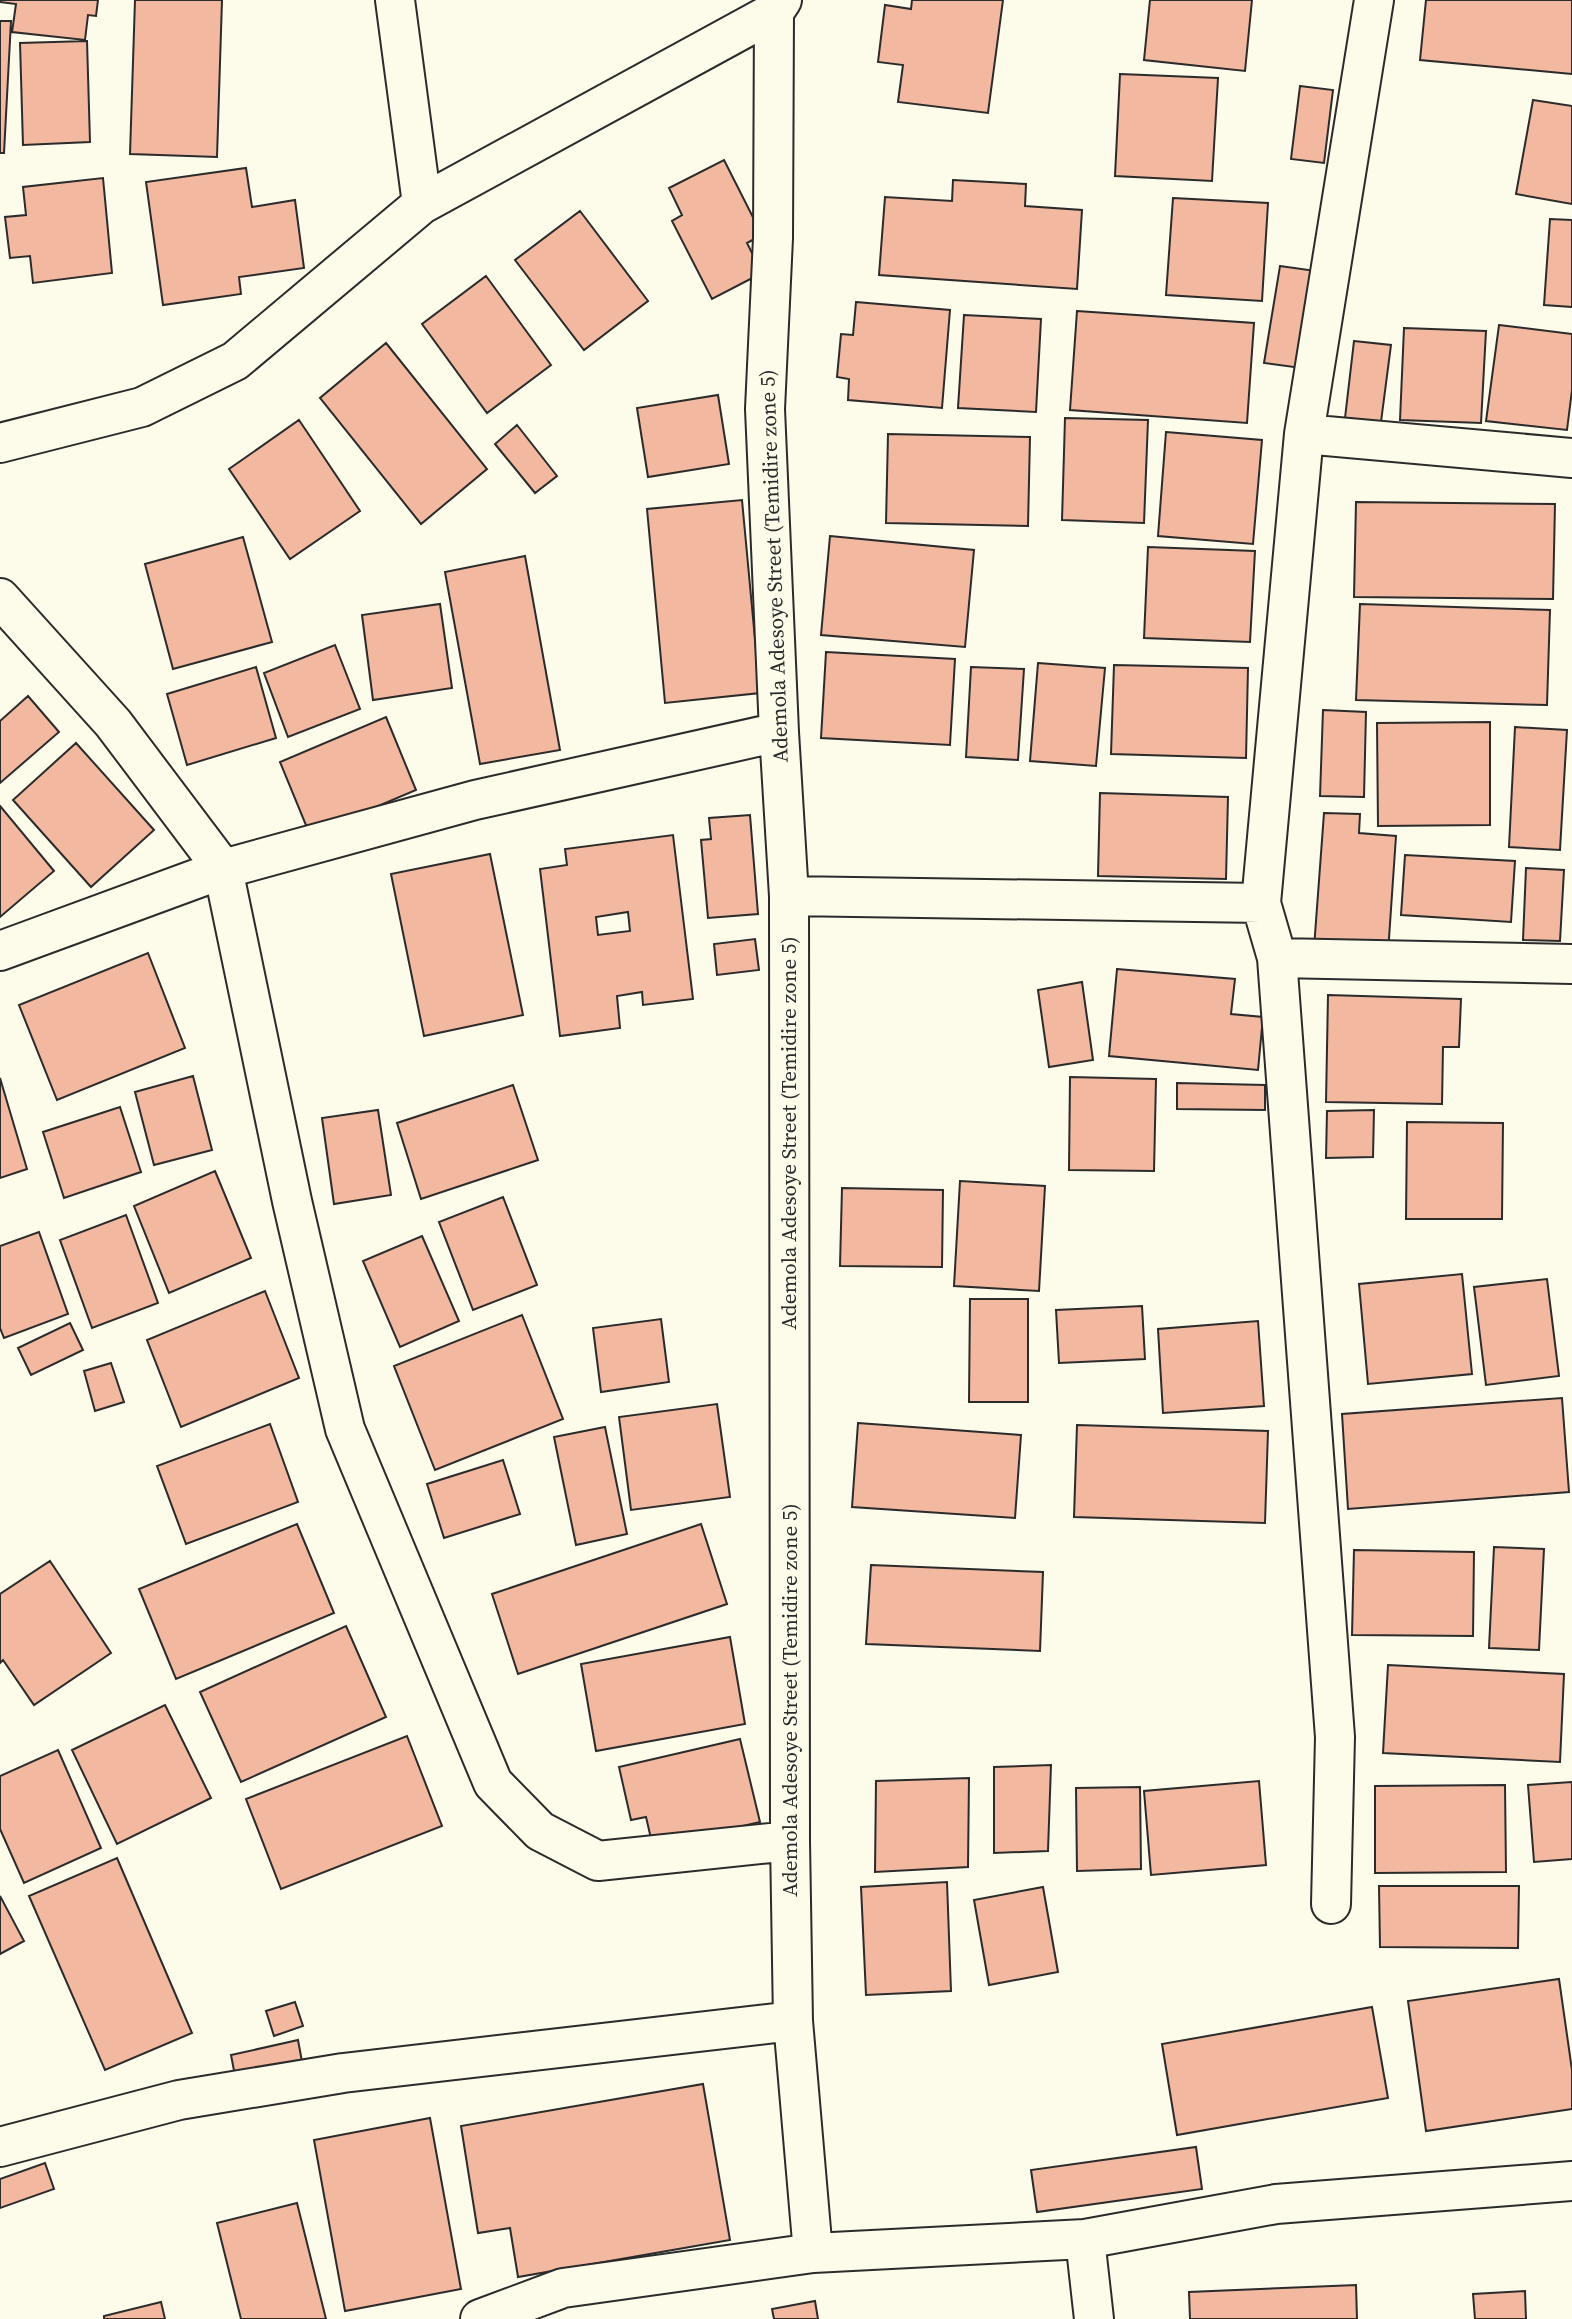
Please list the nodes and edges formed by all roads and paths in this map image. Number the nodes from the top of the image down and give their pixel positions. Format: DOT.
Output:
graph roads {
  1 [pos="395,0"];
  2 [pos="1374,0"];
  3 [pos="778,6"];
  4 [pos="422,204"];
  5 [pos="1304,434"];
  6 [pos="0,443"];
  7 [pos="1572,458"];
  8 [pos="0,598"];
  9 [pos="779,732"];
  10 [pos="223,869"];
  11 [pos="789,896"];
  12 [pos="1261,903"];
  13 [pos="0,951"];
  14 [pos="1277,958"];
  15 [pos="1572,964"];
  16 [pos="790,1841"];
  17 [pos="1331,1904"];
  18 [pos="793,2021"];
  19 [pos="0,2147"];
  20 [pos="1572,2181"];
  21 [pos="1085,2239"];
  22 [pos="813,2253"];
  23 [pos="480,2319"];
  24 [pos="1094,2319"];
  1 -- 4 [label="street"];
  2 -- 5 [label="street"];
  3 -- 4 [label="street"];
  3 -- 9 [label="street, Ademola Adesoye Street (Temidire zone 5)"];
  4 -- 6 [label="street"];
  5 -- 7 [label="street"];
  5 -- 12 [label="street"];
  8 -- 10 [label="street"];
  9 -- 10 [label="street"];
  9 -- 11 [label="street, Ademola Adesoye Street (Temidire zone 5)"];
  10 -- 13 [label="street"];
  10 -- 16 [label="street"];
  11 -- 12 [label="street"];
  11 -- 16 [label="street, Ademola Adesoye Street (Temidire zone 5)"];
  12 -- 14 [label="street"];
  14 -- 15 [label="street"];
  14 -- 17 [label="street"];
  16 -- 18 [label="street, Ademola Adesoye Street (Temidire zone 5)"];
  18 -- 19 [label="street"];
  18 -- 22 [label="street, Ademola Adesoye Street (Temidire zone 5)"];
  20 -- 21 [label="street"];
  21 -- 22 [label="street"];
  21 -- 24 [label="street"];
  22 -- 23 [label="street"];
}
